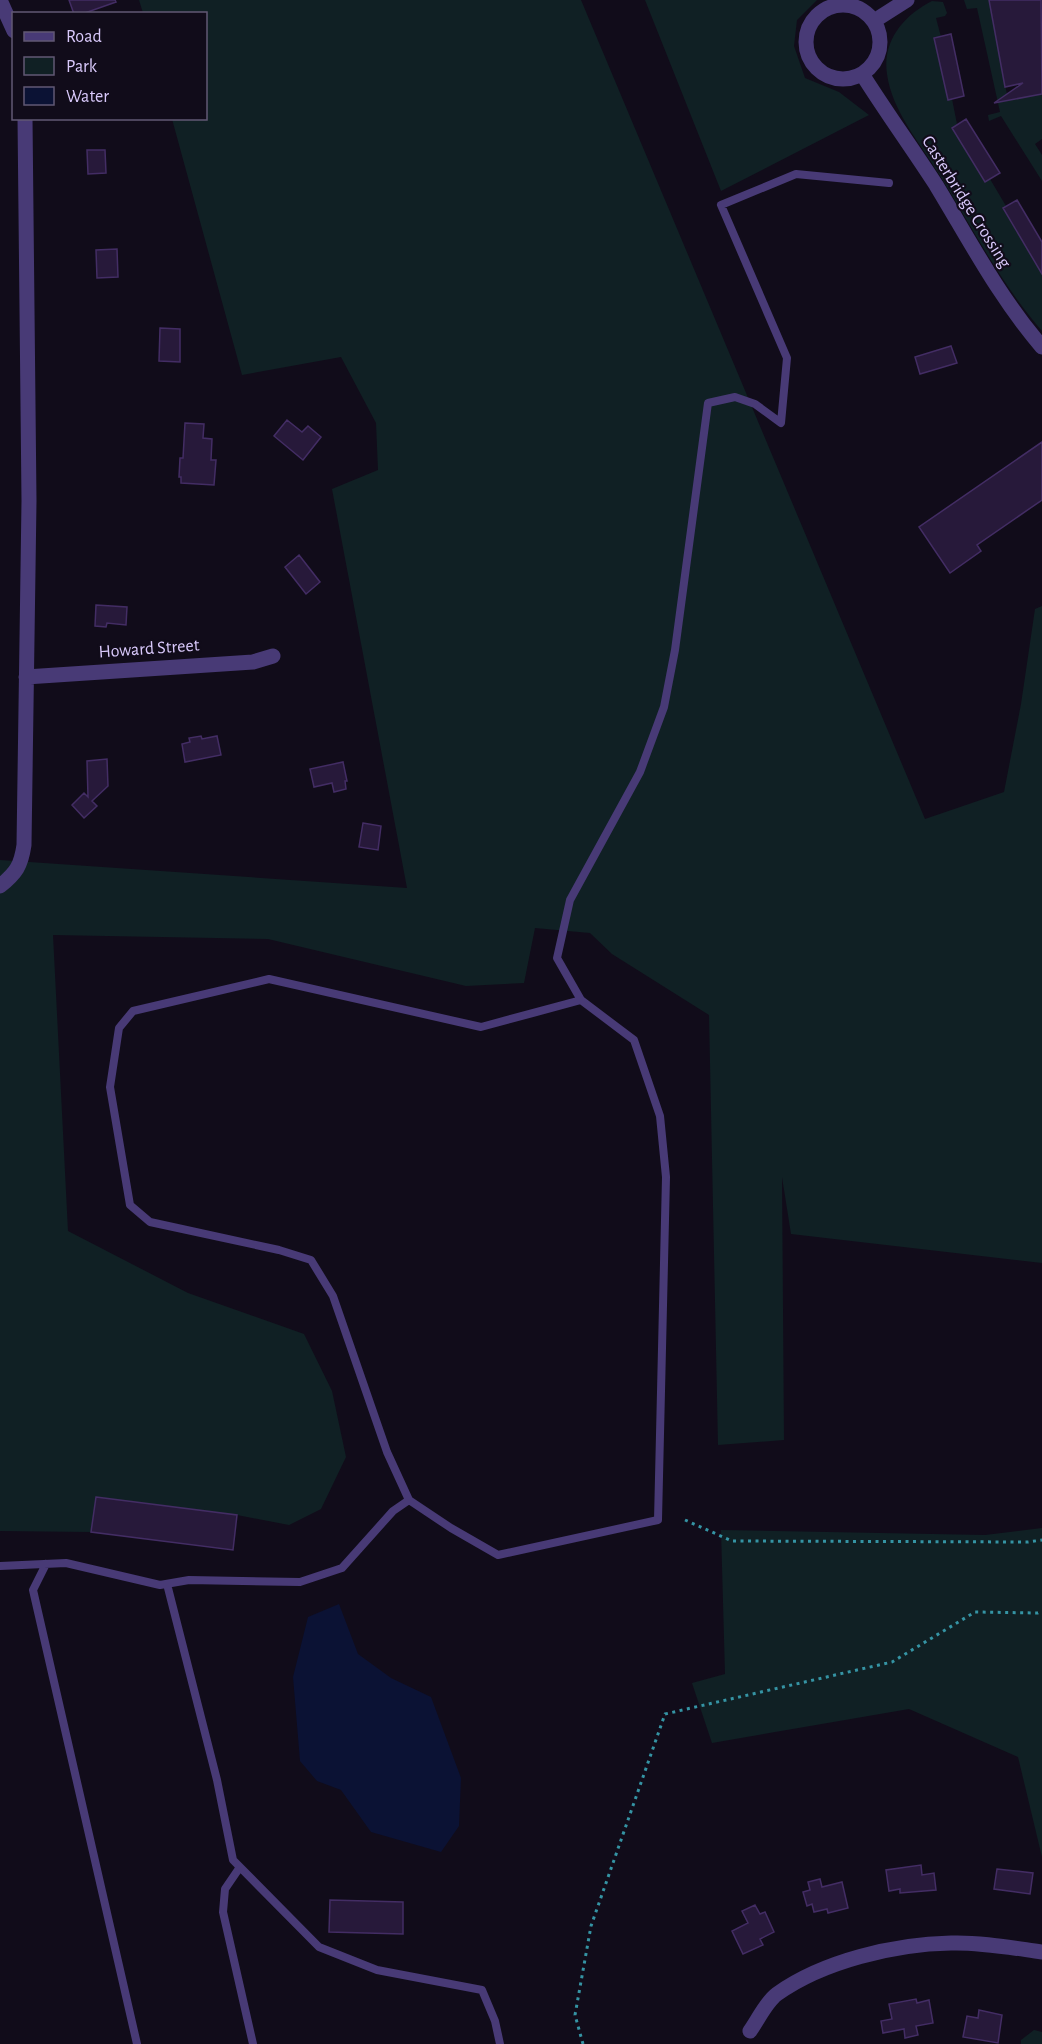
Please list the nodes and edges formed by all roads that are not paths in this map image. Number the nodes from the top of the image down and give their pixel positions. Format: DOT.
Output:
graph roads {
  1 [pos="0,0"];
  2 [pos="907,0"];
  3 [pos="874,21"];
  4 [pos="12,27"];
  5 [pos="862,74"];
  6 [pos="25,120"];
  7 [pos="889,183"];
  8 [pos="1042,347"];
  9 [pos="273,656"];
  10 [pos="26,677"];
  11 [pos="0,886"];
  12 [pos="581,1000"];
  13 [pos="409,1500"];
  14 [pos="46,1564"];
  15 [pos="0,1566"];
  16 [pos="167,1584"];
  17 [pos="240,1867"];
  18 [pos="1042,1952"];
  19 [pos="750,2031"];
  20 [pos="137,2044"];
  21 [pos="253,2044"];
  22 [pos="500,2044"];
  1 -- 4 [label="street"];
  2 -- 3 [label="street"];
  3 -- 5 [label="street"];
  3 -- 5 [label="street"];
  5 -- 8 [label="street, Casterbridge Crossing"];
  6 -- 10 [label="street"];
  7 -- 12 [label="lane"];
  9 -- 10 [label="street, Howard Street"];
  10 -- 11 [label="street"];
  12 -- 13 [label="lane"];
  12 -- 13 [label="lane"];
  13 -- 16 [label="lane"];
  14 -- 15 [label="lane"];
  14 -- 16 [label="lane"];
  14 -- 20 [label="lane"];
  16 -- 17 [label="lane"];
  17 -- 21 [label="lane"];
  17 -- 22 [label="lane"];
  18 -- 19 [label="street"];
}
